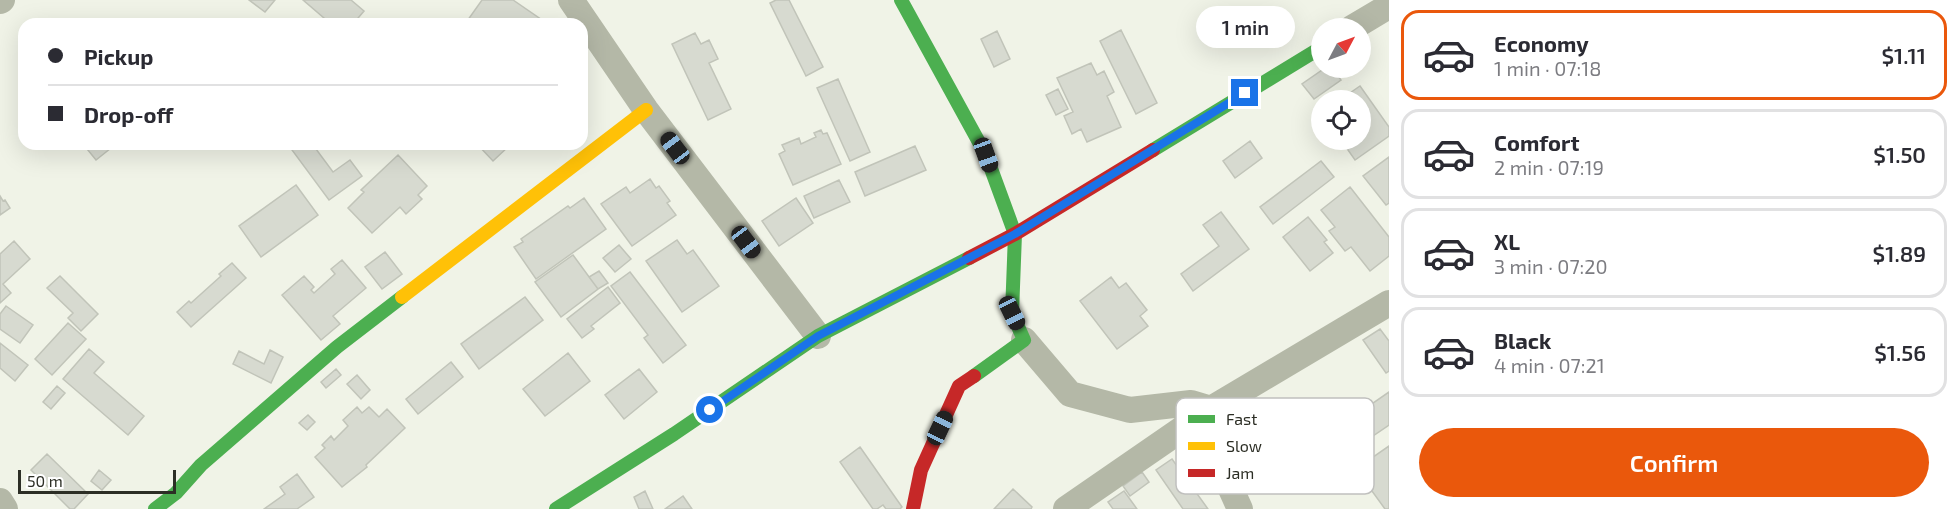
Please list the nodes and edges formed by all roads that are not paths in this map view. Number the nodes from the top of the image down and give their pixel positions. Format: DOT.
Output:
graph roads {
  1 [pos="571,0"];
  2 [pos="901,0"];
  3 [pos="1389,6"];
  4 [pos="583,18"];
  5 [pos="1369,18"];
  6 [pos="588,25"];
  7 [pos="1311,54"];
  8 [pos="646,110"];
  9 [pos="1015,234"];
  10 [pos="1389,303"];
  11 [pos="818,336"];
  12 [pos="1024,340"];
  13 [pos="1229,398"];
  14 [pos="1176,405"];
  15 [pos="1176,433"];
  16 [pos="1233,494"];
  17 [pos="0,501"];
  18 [pos="5,509"];
  19 [pos="155,509"];
  20 [pos="556,509"];
  21 [pos="913,509"];
  22 [pos="1066,509"];
  23 [pos="1240,509"];
  1 -- 4 [label="street"];
  2 -- 9 [label="street"];
  3 -- 5 [label="street"];
  6 -- 8 [label="street"];
  7 -- 9 [label="street"];
  8 -- 11 [label="street"];
  8 -- 19 [label="street"];
  9 -- 11 [label="street"];
  9 -- 12 [label="street"];
  10 -- 13 [label="street"];
  11 -- 20 [label="street"];
  12 -- 14 [label="street"];
  12 -- 21 [label="street"];
  15 -- 22 [label="street"];
  16 -- 23 [label="street"];
  17 -- 18 [label="street"];
}
